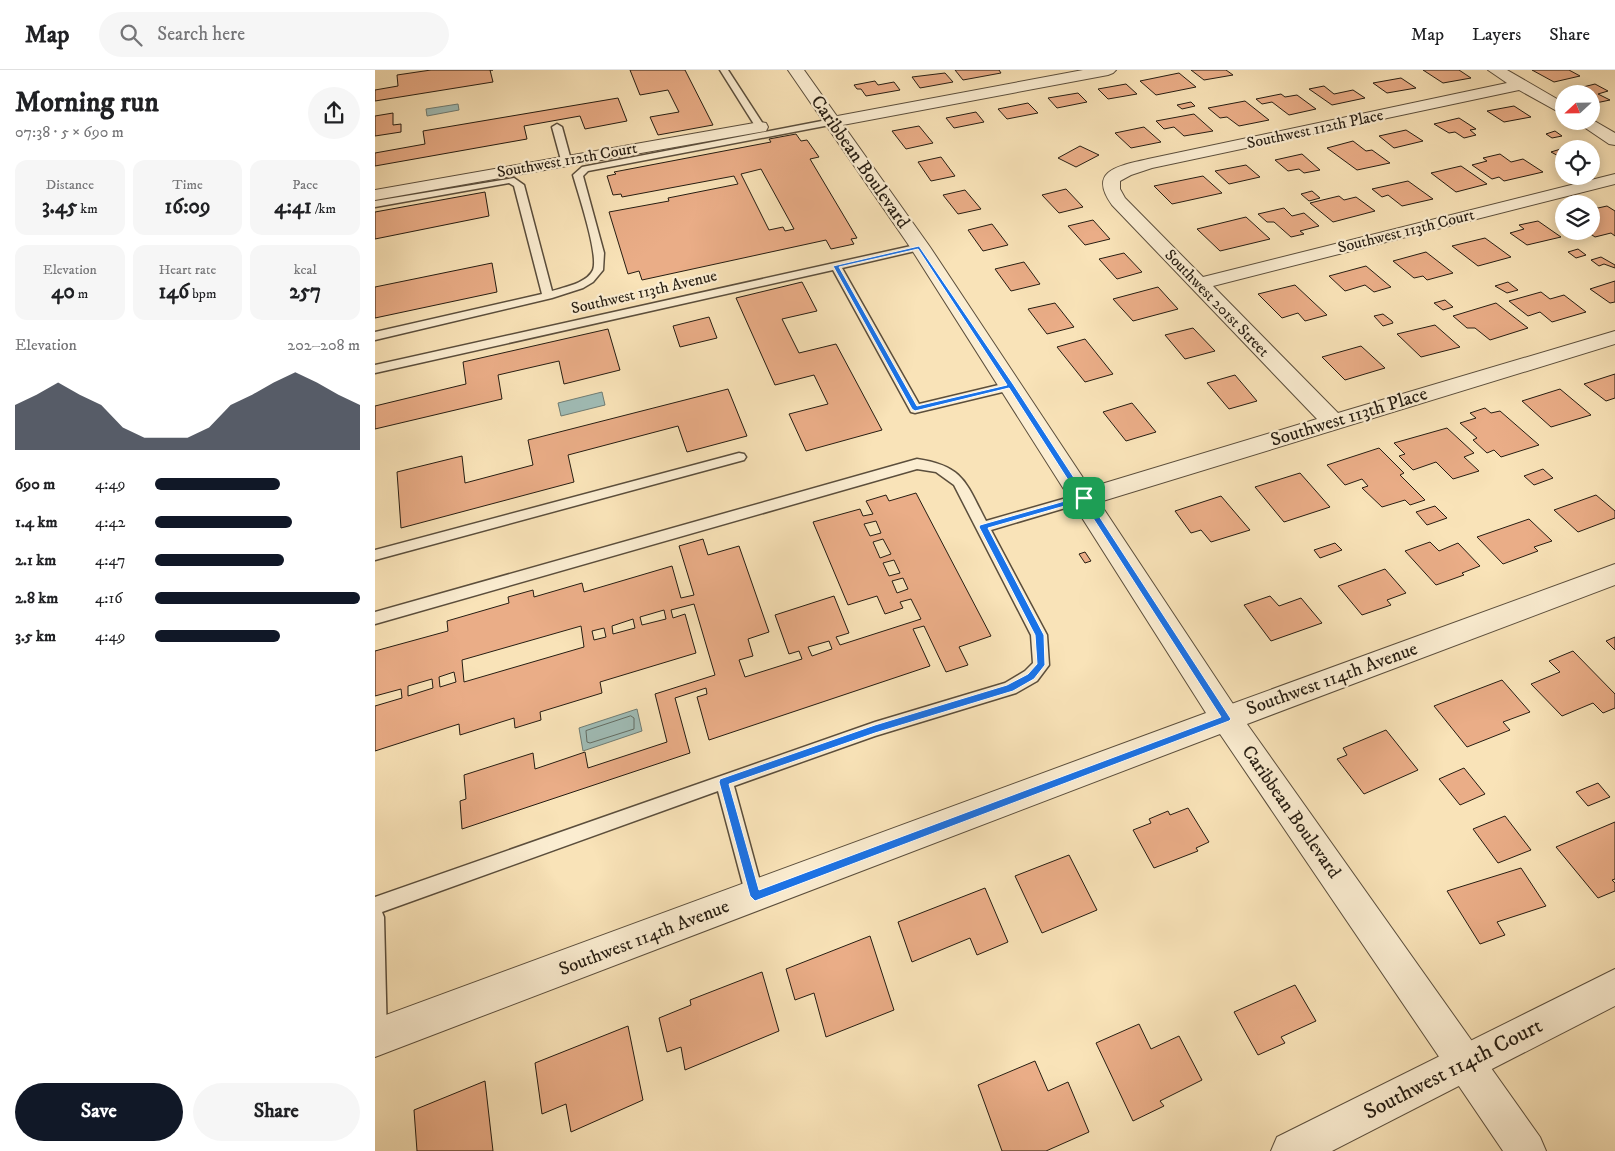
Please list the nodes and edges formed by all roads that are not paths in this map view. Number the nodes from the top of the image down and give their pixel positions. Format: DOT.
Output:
graph roads {
  1 [pos="724,70"];
  2 [pos="796,70"];
  3 [pos="1108,70"];
  4 [pos="1496,70"];
  5 [pos="1522,85"];
  6 [pos="1555,105"];
  7 [pos="832,122"];
  8 [pos="557,127"];
  9 [pos="760,127"];
  10 [pos="1598,130"];
  11 [pos="1615,140"];
  12 [pos="566,160"];
  13 [pos="1111,179"];
  14 [pos="1615,179"];
  15 [pos="375,195"];
  16 [pos="375,204"];
  17 [pos="919,247"];
  18 [pos="836,266"];
  19 [pos="1198,284"];
  20 [pos="548,296"];
  21 [pos="375,336"];
  22 [pos="1615,337"];
  23 [pos="375,369"];
  24 [pos="1011,386"];
  25 [pos="1333,422"];
  26 [pos="739,457"];
  27 [pos="1084,498"];
  28 [pos="983,527"];
  29 [pos="375,555"];
  30 [pos="1615,574"];
  31 [pos="375,618"];
  32 [pos="1226,719"];
  33 [pos="724,782"];
  34 [pos="755,896"];
  35 [pos="375,906"];
  36 [pos="375,917"];
  37 [pos="1615,987"];
  38 [pos="376,1038"];
  39 [pos="1466,1063"];
  40 [pos="1291,1151"];
  41 [pos="1526,1151"];
  1 -- 9 [label="lane"];
  2 -- 7 [label="street, Caribbean Boulevard"];
  3 -- 7 [label="street"];
  4 -- 5 [label="street"];
  5 -- 6 [label="street"];
  5 -- 13 [label="street, Southwest 112th Place"];
  7 -- 17 [label="street, Caribbean Boulevard"];
  7 -- 20 [label="lane"];
  8 -- 12 [label="lane"];
  9 -- 12 [label="street, Southwest 112th Court"];
  10 -- 11 [label="street"];
  12 -- 15 [label="street, Southwest 112th Court"];
  13 -- 19 [label="street, Southwest 201st Street"];
  14 -- 19 [label="street, Southwest 113th Court"];
  16 -- 20 [label="lane"];
  17 -- 18 [label="lane, Southwest 113th Avenue"];
  17 -- 24 [label="street, Caribbean Boulevard"];
  18 -- 23 [label="lane, Southwest 113th Avenue"];
  18 -- 24 [label="lane"];
  19 -- 25 [label="street, Southwest 201st Street"];
  20 -- 21 [label="lane"];
  22 -- 25 [label="street, Southwest 113th Place"];
  24 -- 27 [label="street, Caribbean Boulevard"];
  25 -- 27 [label="street, Southwest 113th Place"];
  26 -- 29 [label="lane"];
  27 -- 28 [label="lane"];
  27 -- 32 [label="street, Caribbean Boulevard"];
  28 -- 31 [label="lane"];
  28 -- 33 [label="lane"];
  30 -- 32 [label="street, Southwest 114th Avenue"];
  32 -- 34 [label="street, Southwest 114th Avenue"];
  32 -- 39 [label="street, Caribbean Boulevard"];
  33 -- 34 [label="lane"];
  33 -- 35 [label="lane"];
  34 -- 38 [label="street, Southwest 114th Avenue"];
  36 -- 38 [label="lane"];
  37 -- 39 [label="street, Southwest 114th Court"];
  39 -- 40 [label="street, Southwest 114th Court"];
  39 -- 41 [label="street, Caribbean Boulevard"];
}
